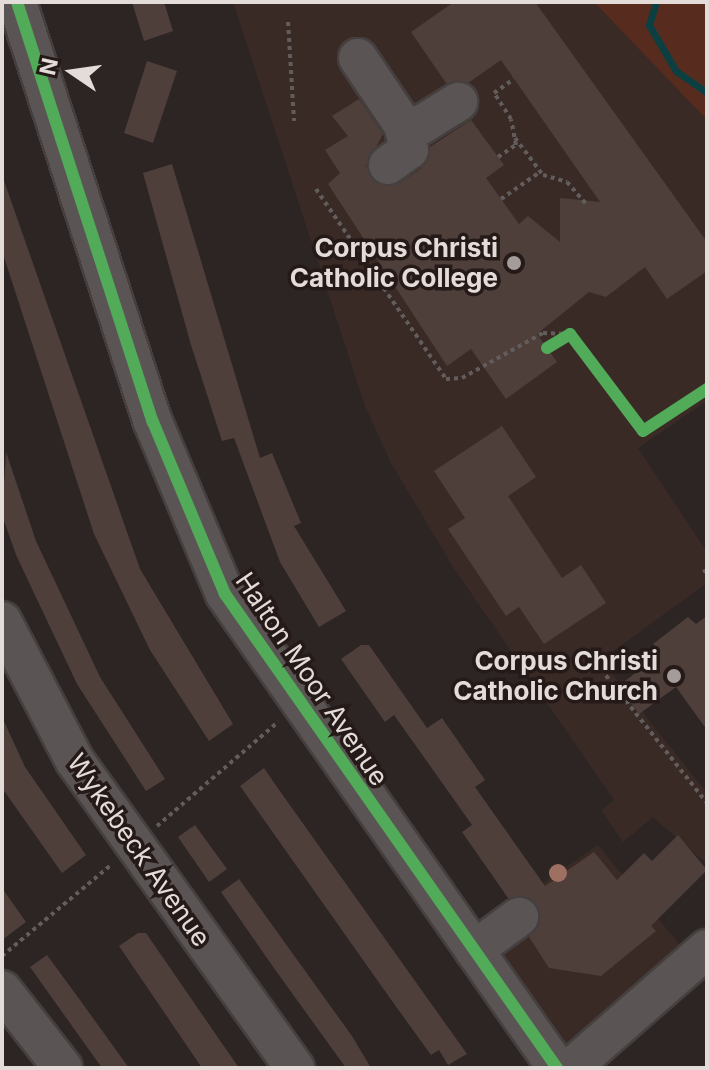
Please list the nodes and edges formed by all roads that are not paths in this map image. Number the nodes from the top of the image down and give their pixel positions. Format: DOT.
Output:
graph roads {
  1 [pos="17,2"];
  2 [pos="358,58"];
  3 [pos="458,102"];
  4 [pos="403,125"];
  5 [pos="388,165"];
  6 [pos="2,621"];
  7 [pos="519,917"];
  8 [pos="474,950"];
  9 [pos="685,956"];
  10 [pos="2,990"];
  11 [pos="63,1068"];
  12 [pos="295,1068"];
  13 [pos="557,1068"];
  14 [pos="571,1068"];
  1 -- 8 [label="street, Halton Moor Avenue"];
  2 -- 4 [label="street"];
  3 -- 4 [label="street"];
  4 -- 5 [label="street"];
  6 -- 12 [label="street, Wykebeck Avenue"];
  7 -- 8 [label="street"];
  8 -- 13 [label="street, Halton Moor Avenue"];
  9 -- 14 [label="street"];
  10 -- 11 [label="street"];
}
